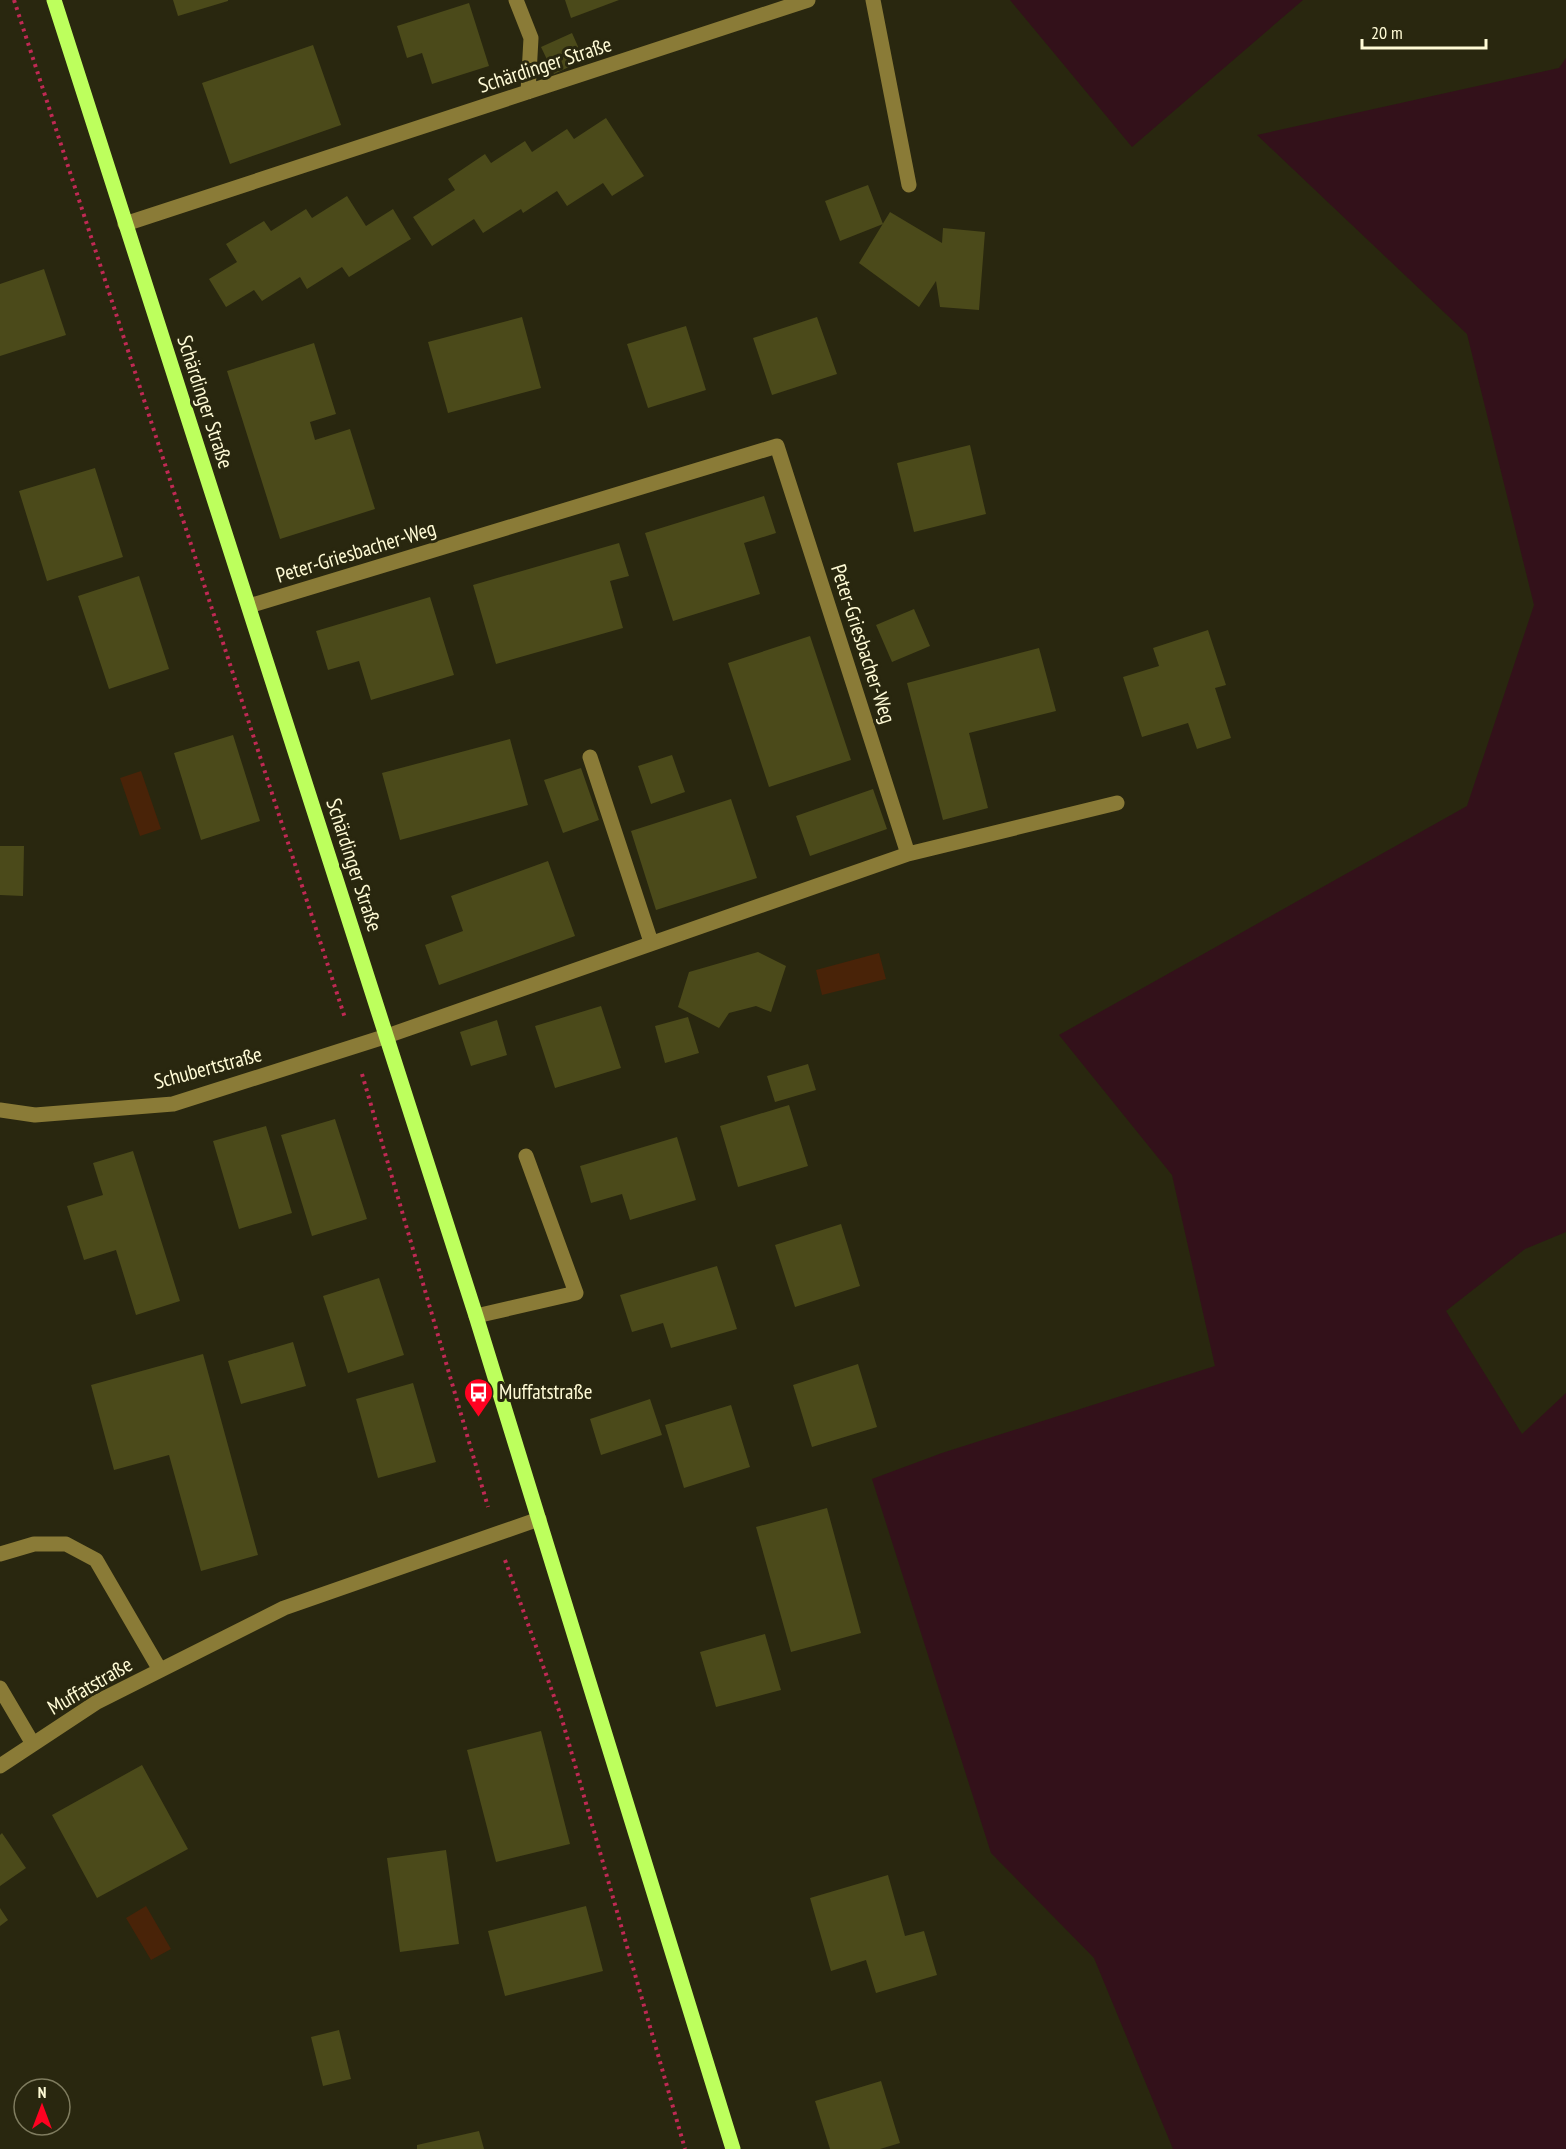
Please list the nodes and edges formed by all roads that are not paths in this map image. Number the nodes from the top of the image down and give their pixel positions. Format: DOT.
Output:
graph roads {
  1 [pos="54,0"];
  2 [pos="516,0"];
  3 [pos="808,0"];
  4 [pos="873,0"];
  5 [pos="528,92"];
  6 [pos="909,185"];
  7 [pos="125,224"];
  8 [pos="249,606"];
  9 [pos="590,757"];
  10 [pos="1117,803"];
  11 [pos="908,854"];
  12 [pos="651,942"];
  13 [pos="387,1036"];
  14 [pos="0,1110"];
  15 [pos="526,1156"];
  16 [pos="476,1316"];
  17 [pos="539,1519"];
  18 [pos="0,1554"];
  19 [pos="160,1670"];
  20 [pos="0,1688"];
  21 [pos="33,1744"];
  22 [pos="0,1766"];
  23 [pos="733,2149"];
  1 -- 7 [label="main road, Schärdinger Straße"];
  2 -- 5 [label="street"];
  3 -- 5 [label="street, Schärdinger Straße"];
  4 -- 6 [label="street"];
  5 -- 7 [label="street, Schärdinger Straße"];
  7 -- 8 [label="main road, Schärdinger Straße"];
  8 -- 11 [label="street, Peter-Griesbacher-Weg"];
  8 -- 13 [label="main road, Schärdinger Straße"];
  9 -- 12 [label="street"];
  10 -- 11 [label="street"];
  11 -- 12 [label="street"];
  12 -- 13 [label="street"];
  13 -- 14 [label="street, Schubertstraße"];
  13 -- 16 [label="main road, Schärdinger Straße"];
  15 -- 16 [label="street"];
  16 -- 17 [label="main road, Schärdinger Straße"];
  17 -- 19 [label="street, Muffatstraße"];
  17 -- 23 [label="main road, Schärdinger Straße"];
  18 -- 19 [label="street"];
  19 -- 21 [label="street, Muffatstraße"];
  20 -- 21 [label="street"];
  21 -- 22 [label="street, Muffatstraße"];
}
